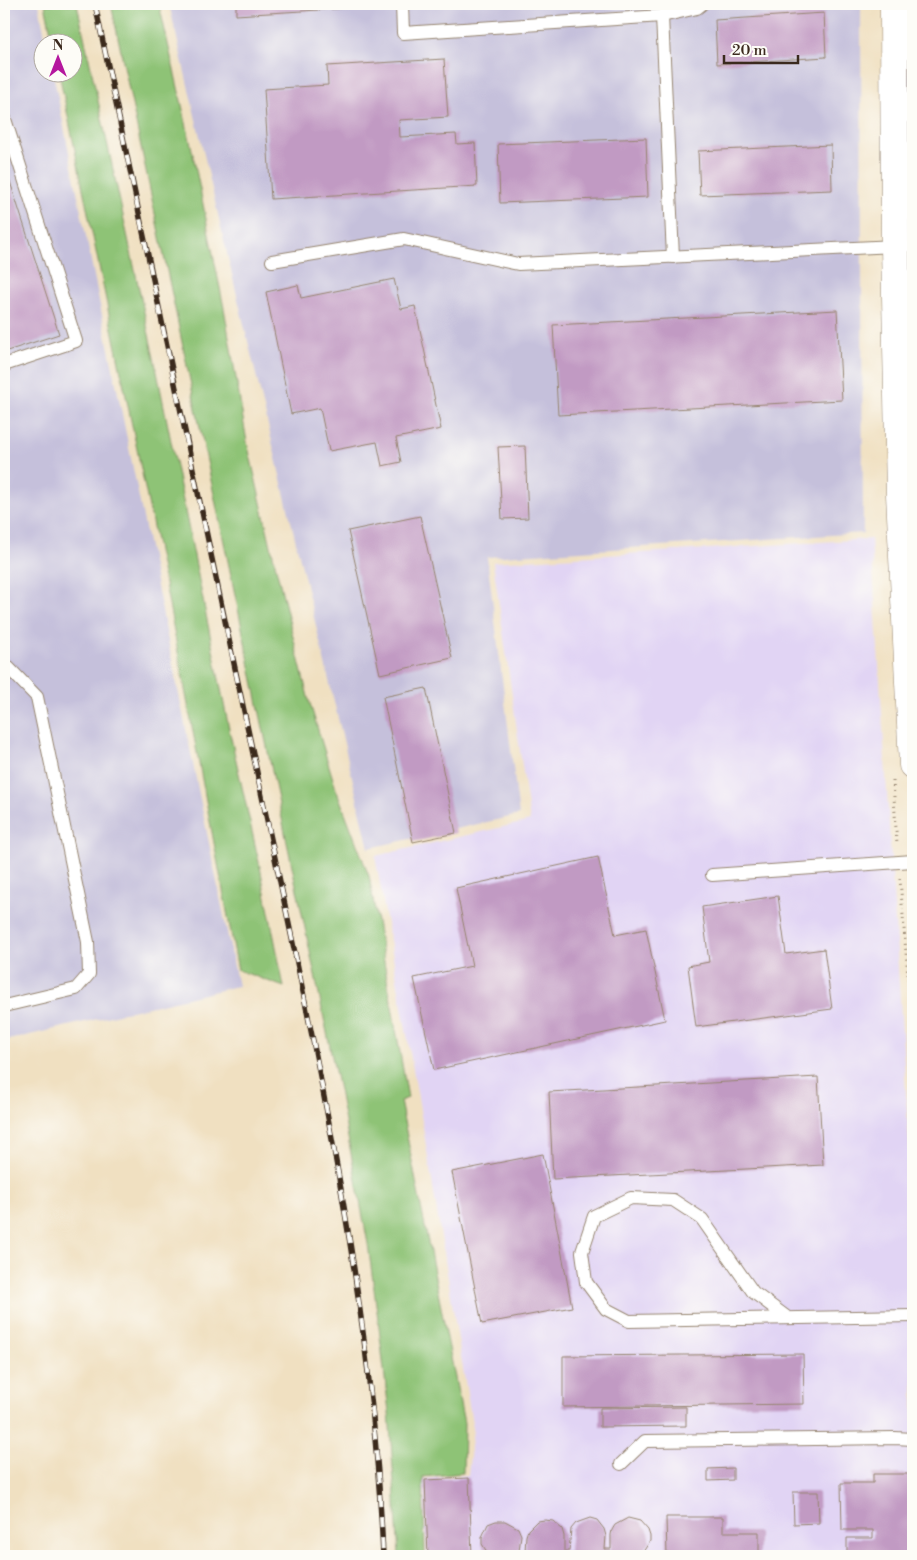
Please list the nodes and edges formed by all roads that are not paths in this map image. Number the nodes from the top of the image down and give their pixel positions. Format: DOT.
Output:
graph roads {
  1 [pos="402,4"];
  2 [pos="702,4"];
  3 [pos="894,4"];
  4 [pos="662,16"];
  5 [pos="4,116"];
  6 [pos="904,215"];
  7 [pos="895,246"];
  8 [pos="673,257"];
  9 [pos="272,261"];
  10 [pos="4,365"];
  11 [pos="4,663"];
  12 [pos="911,664"];
  13 [pos="913,765"];
  14 [pos="913,861"];
  15 [pos="712,875"];
  16 [pos="4,1006"];
  17 [pos="913,1316"];
  18 [pos="788,1318"];
  19 [pos="913,1439"];
  20 [pos="621,1464"];
  1 -- 4 [label="lane"];
  2 -- 4 [label="lane"];
  3 -- 6 [label="street"];
  4 -- 8 [label="lane"];
  5 -- 10 [label="lane"];
  6 -- 7 [label="street"];
  7 -- 8 [label="lane"];
  7 -- 12 [label="street"];
  8 -- 9 [label="lane"];
  11 -- 16 [label="lane"];
  12 -- 13 [label="street"];
  14 -- 15 [label="lane"];
  17 -- 18 [label="lane"];
  18 -- 18 [label="lane"];
  19 -- 20 [label="lane"];
}
